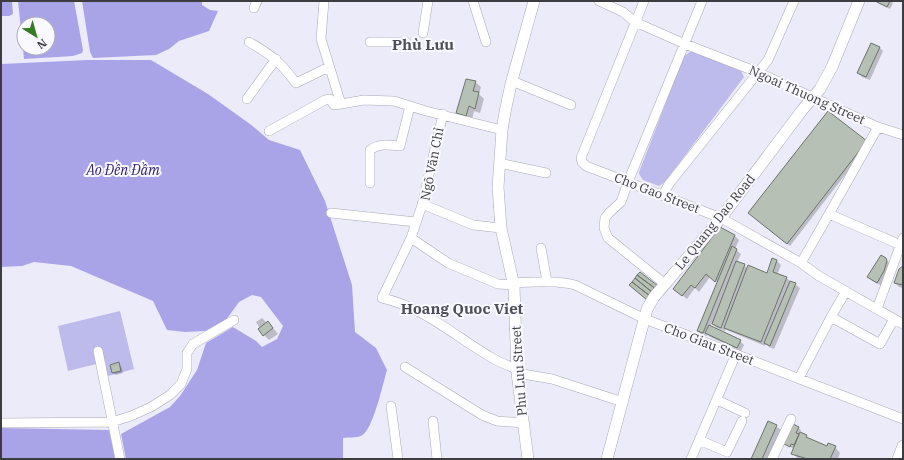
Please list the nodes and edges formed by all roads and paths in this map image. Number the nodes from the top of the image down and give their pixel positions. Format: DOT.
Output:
graph roads {
  1 [pos="324,1"];
  2 [pos="428,1"];
  3 [pos="473,1"];
  4 [pos="534,1"];
  5 [pos="599,1"];
  6 [pos="644,1"];
  7 [pos="702,1"];
  8 [pos="794,1"];
  9 [pos="859,1"];
  10 [pos="636,22"];
  11 [pos="423,33"];
  12 [pos="249,42"];
  13 [pos="370,42"];
  14 [pos="406,42"];
  15 [pos="486,42"];
  16 [pos="685,44"];
  17 [pos="276,59"];
  18 [pos="329,67"];
  19 [pos="757,72"];
  20 [pos="512,81"];
  21 [pos="814,98"];
  22 [pos="247,99"];
  23 [pos="342,104"];
  24 [pos="571,105"];
  25 [pos="410,106"];
  26 [pos="443,114"];
  27 [pos="878,127"];
  28 [pos="502,130"];
  29 [pos="269,131"];
  30 [pos="903,135"];
  31 [pos="499,163"];
  32 [pos="546,173"];
  33 [pos="628,182"];
  34 [pos="370,183"];
  35 [pos="663,195"];
  36 [pos="422,205"];
  37 [pos="331,213"];
  38 [pos="829,214"];
  39 [pos="721,218"];
  40 [pos="416,222"];
  41 [pos="501,228"];
  42 [pos="411,238"];
  43 [pos="902,243"];
  44 [pos="541,248"];
  45 [pos="801,263"];
  46 [pos="547,282"];
  47 [pos="514,284"];
  48 [pos="665,284"];
  49 [pos="846,291"];
  50 [pos="877,309"];
  51 [pos="831,317"];
  52 [pos="645,319"];
  53 [pos="894,319"];
  54 [pos="234,320"];
  55 [pos="903,324"];
  56 [pos="98,351"];
  57 [pos="736,354"];
  58 [pos="405,367"];
  59 [pos="517,371"];
  60 [pos="799,378"];
  61 [pos="717,400"];
  62 [pos="623,402"];
  63 [pos="391,406"];
  64 [pos="791,419"];
  65 [pos="903,419"];
  66 [pos="433,421"];
  67 [pos="112,422"];
  68 [pos="1,423"];
  69 [pos="523,424"];
  70 [pos="699,440"];
  71 [pos="903,446"];
  72 [pos="120,459"];
  73 [pos="398,459"];
  74 [pos="437,459"];
  75 [pos="528,459"];
  76 [pos="607,459"];
  77 [pos="691,459"];
  78 [pos="772,459"];
  79 [pos="898,459"];
  1 -- 18 [label="street"];
  2 -- 11 [label="street"];
  3 -- 15 [label="street"];
  4 -- 20 [label="main road, Phu Luu Street"];
  5 -- 10 [label="street, Ngoai Thuong Street"];
  6 -- 10 [label="street, Cho Gao Street"];
  7 -- 16 [label="street"];
  8 -- 19 [label="street"];
  9 -- 21 [label="main road, Le Quang Dao Road"];
  10 -- 16 [label="street, Ngoai Thuong Street"];
  10 -- 33 [label="street, Cho Gao Street"];
  12 -- 17 [label="street"];
  13 -- 14 [label="street"];
  16 -- 19 [label="street, Ngoai Thuong Street"];
  16 -- 33 [label="street"];
  17 -- 18 [label="street"];
  17 -- 22 [label="street"];
  18 -- 23 [label="street"];
  19 -- 21 [label="street, Ngoai Thuong Street"];
  19 -- 35 [label="street"];
  20 -- 24 [label="street"];
  20 -- 28 [label="main road, Phu Luu Street"];
  21 -- 27 [label="street, Ngoai Thuong Street"];
  21 -- 39 [label="main road, Le Quang Dao Road"];
  23 -- 25 [label="street"];
  23 -- 29 [label="street"];
  25 -- 26 [label="street"];
  25 -- 34 [label="street"];
  26 -- 28 [label="street"];
  26 -- 36 [label="street, Ngõ Văn Chỉ"];
  27 -- 30 [label="street"];
  27 -- 38 [label="street, Ngoai Thuong Street"];
  28 -- 31 [label="main road, Phu Luu Street"];
  31 -- 32 [label="street"];
  31 -- 41 [label="main road, Phu Luu Street"];
  33 -- 35 [label="street, Cho Gao Street"];
  33 -- 48 [label="street"];
  35 -- 39 [label="street, Cho Gao Street"];
  36 -- 40 [label="street"];
  36 -- 41 [label="street, Ngõ Văn Chỉ"];
  37 -- 40 [label="street"];
  38 -- 43 [label="street"];
  38 -- 45 [label="street, Ngoai Thuong Street"];
  39 -- 45 [label="street, Cho Gao Street"];
  39 -- 48 [label="main road, Le Quang Dao Road"];
  40 -- 42 [label="street"];
  41 -- 47 [label="main road, Phu Luu Street"];
  42 -- 47 [label="street, Cho Giau Street"];
  42 -- 59 [label="street"];
  43 -- 50 [label="street"];
  44 -- 46 [label="street"];
  45 -- 49 [label="street, Cho Gao Street"];
  46 -- 47 [label="street, Cho Giau Street"];
  46 -- 52 [label="street, Cho Giau Street"];
  47 -- 59 [label="main road, Phu Luu Street"];
  48 -- 52 [label="main road, Le Quang Dao Road"];
  49 -- 50 [label="street, Cho Gao Street"];
  49 -- 51 [label="street"];
  50 -- 53 [label="street, Cho Gao Street"];
  51 -- 53 [label="street"];
  51 -- 60 [label="street"];
  52 -- 57 [label="street, Cho Giau Street"];
  52 -- 62 [label="main road, Le Quang Dao Road"];
  53 -- 55 [label="street, Cho Gao Street"];
  54 -- 67 [label="street"];
  56 -- 67 [label="street"];
  57 -- 60 [label="street, Cho Giau Street"];
  57 -- 61 [label="street"];
  58 -- 69 [label="street"];
  59 -- 62 [label="street"];
  59 -- 69 [label="main road, Phu Luu Street"];
  60 -- 65 [label="street, Cho Giau Street"];
  61 -- 70 [label="street"];
  61 -- 70 [label="street"];
  62 -- 76 [label="main road, Le Quang Dao Road"];
  63 -- 73 [label="street"];
  64 -- 78 [label="street"];
  66 -- 74 [label="street"];
  67 -- 68 [label="street"];
  67 -- 72 [label="street"];
  69 -- 75 [label="main road, Phu Luu Street"];
  70 -- 77 [label="street"];
  71 -- 79 [label="main road"];
}
